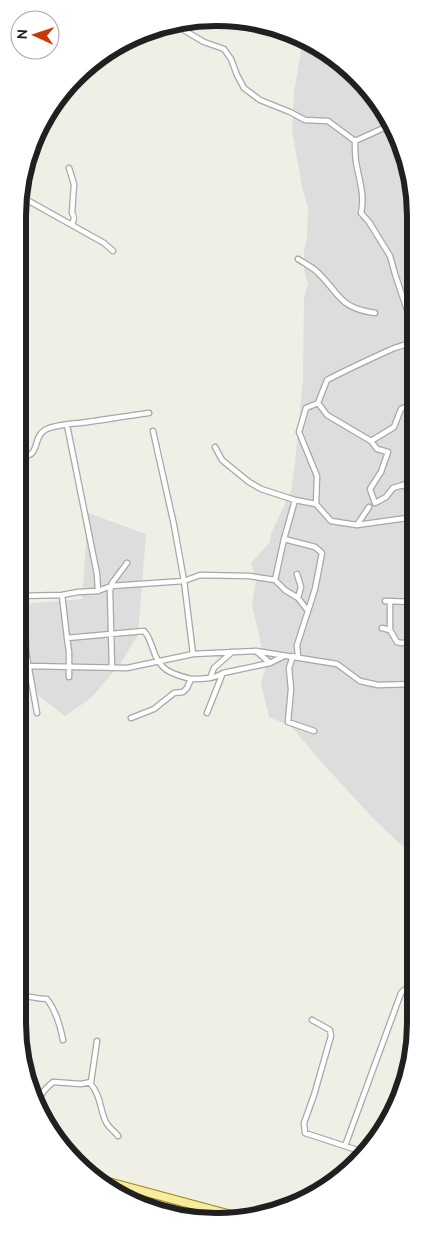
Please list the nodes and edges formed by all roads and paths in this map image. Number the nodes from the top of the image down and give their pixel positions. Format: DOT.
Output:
graph roads {
  1 [pos="182,29"];
  2 [pos="385,128"];
  3 [pos="355,141"];
  4 [pos="69,168"];
  5 [pos="27,200"];
  6 [pos="72,224"];
  7 [pos="113,251"];
  8 [pos="298,259"];
  9 [pos="407,310"];
  10 [pos="375,313"];
  11 [pos="407,343"];
  12 [pos="318,403"];
  13 [pos="407,406"];
  14 [pos="150,413"];
  15 [pos="67,425"];
  16 [pos="152,431"];
  17 [pos="371,441"];
  18 [pos="215,447"];
  19 [pos="26,456"];
  20 [pos="407,483"];
  21 [pos="403,484"];
  22 [pos="407,488"];
  23 [pos="295,500"];
  24 [pos="316,504"];
  25 [pos="369,507"];
  26 [pos="407,518"];
  27 [pos="357,525"];
  28 [pos="284,539"];
  29 [pos="127,563"];
  30 [pos="297,574"];
  31 [pos="275,580"];
  32 [pos="184,581"];
  33 [pos="111,586"];
  34 [pos="98,591"];
  35 [pos="62,595"];
  36 [pos="26,596"];
  37 [pos="298,598"];
  38 [pos="407,602"];
  39 [pos="308,611"];
  40 [pos="26,628"];
  41 [pos="382,628"];
  42 [pos="390,630"];
  43 [pos="112,634"];
  44 [pos="67,638"];
  45 [pos="407,643"];
  46 [pos="256,651"];
  47 [pos="26,652"];
  48 [pos="26,652"];
  49 [pos="232,652"];
  50 [pos="193,654"];
  51 [pos="285,655"];
  52 [pos="295,657"];
  53 [pos="157,662"];
  54 [pos="270,663"];
  55 [pos="29,666"];
  56 [pos="26,667"];
  57 [pos="70,667"];
  58 [pos="112,668"];
  59 [pos="223,673"];
  60 [pos="70,677"];
  61 [pos="210,678"];
  62 [pos="191,679"];
  63 [pos="407,684"];
  64 [pos="37,713"];
  65 [pos="207,713"];
  66 [pos="131,718"];
  67 [pos="314,731"];
  68 [pos="407,988"];
  69 [pos="26,995"];
  70 [pos="312,1020"];
  71 [pos="63,1040"];
  72 [pos="97,1041"];
  73 [pos="90,1082"];
  74 [pos="41,1095"];
  75 [pos="118,1136"];
  76 [pos="345,1146"];
  77 [pos="358,1150"];
  78 [pos="116,1184"];
  79 [pos="222,1213"];
  1 -- 3 [label="street"];
  2 -- 3 [label="street"];
  3 -- 9 [label="street"];
  4 -- 6 [label="street"];
  5 -- 6 [label="street"];
  6 -- 7 [label="street"];
  8 -- 10 [label="street"];
  11 -- 12 [label="street"];
  12 -- 17 [label="street"];
  12 -- 24 [label="street"];
  13 -- 17 [label="street"];
  14 -- 15 [label="street"];
  15 -- 19 [label="street"];
  15 -- 34 [label="street"];
  16 -- 32 [label="street"];
  17 -- 21 [label="street"];
  18 -- 23 [label="street"];
  20 -- 21 [label="street"];
  21 -- 22 [label="street"];
  23 -- 24 [label="street"];
  23 -- 28 [label="street"];
  24 -- 27 [label="street"];
  25 -- 27 [label="street"];
  26 -- 27 [label="street"];
  28 -- 31 [label="street"];
  28 -- 39 [label="street"];
  29 -- 33 [label="street"];
  30 -- 37 [label="street"];
  31 -- 32 [label="street"];
  31 -- 37 [label="street"];
  32 -- 33 [label="street"];
  32 -- 50 [label="street"];
  33 -- 34 [label="street"];
  33 -- 43 [label="street"];
  34 -- 35 [label="street"];
  35 -- 36 [label="street"];
  35 -- 44 [label="street"];
  37 -- 39 [label="street"];
  38 -- 42 [label="street"];
  39 -- 52 [label="street"];
  40 -- 48 [label="street"];
  41 -- 42 [label="street"];
  42 -- 45 [label="street"];
  43 -- 44 [label="street"];
  43 -- 53 [label="street"];
  43 -- 58 [label="street"];
  44 -- 57 [label="street"];
  46 -- 49 [label="street"];
  46 -- 51 [label="street"];
  46 -- 54 [label="street"];
  47 -- 55 [label="street"];
  49 -- 50 [label="street"];
  49 -- 61 [label="street"];
  50 -- 53 [label="street"];
  51 -- 52 [label="street"];
  51 -- 54 [label="street"];
  52 -- 63 [label="street"];
  52 -- 67 [label="street"];
  53 -- 58 [label="street"];
  53 -- 62 [label="street"];
  54 -- 59 [label="street"];
  55 -- 56 [label="street"];
  55 -- 57 [label="street"];
  55 -- 64 [label="street"];
  57 -- 58 [label="street"];
  57 -- 60 [label="street"];
  59 -- 61 [label="street"];
  59 -- 65 [label="street"];
  61 -- 62 [label="street"];
  62 -- 66 [label="street"];
  68 -- 76 [label="street"];
  69 -- 71 [label="street"];
  70 -- 76 [label="street"];
  72 -- 73 [label="street"];
  73 -- 74 [label="street"];
  73 -- 75 [label="street"];
  76 -- 77 [label="street"];
  78 -- 79 [label="main road"];
}
